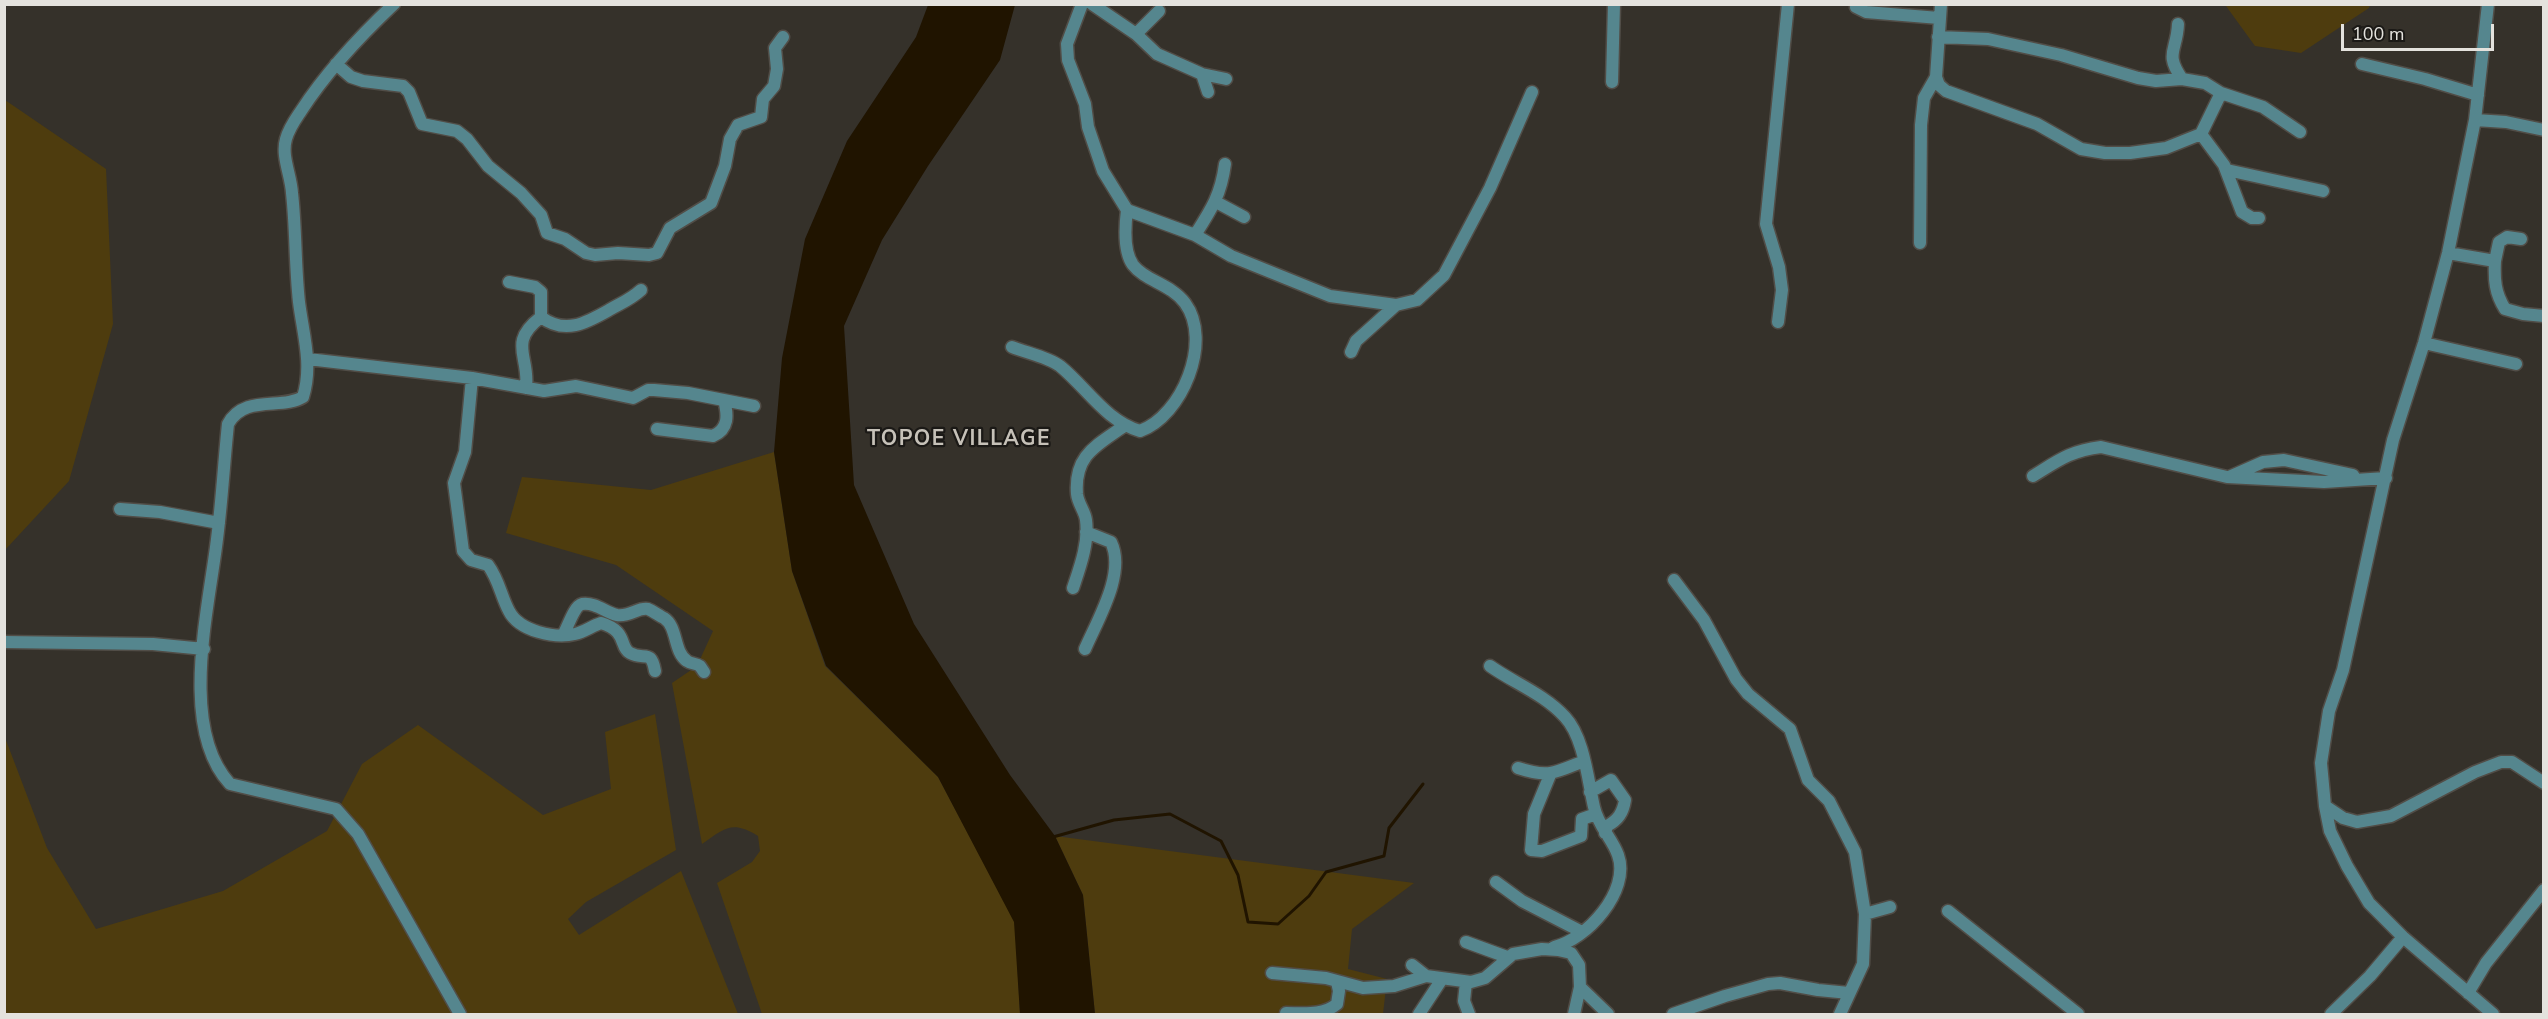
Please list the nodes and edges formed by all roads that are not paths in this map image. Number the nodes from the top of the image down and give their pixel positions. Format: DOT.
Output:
graph roads {
  1 [pos="394,4"];
  2 [pos="1082,4"];
  3 [pos="1092,4"];
  4 [pos="1614,4"];
  5 [pos="1788,4"];
  6 [pos="1941,4"];
  7 [pos="2488,4"];
  8 [pos="1856,7"];
  9 [pos="1159,11"];
  10 [pos="1939,18"];
  11 [pos="2178,24"];
  12 [pos="1136,34"];
  13 [pos="783,37"];
  14 [pos="1938,37"];
  15 [pos="336,64"];
  16 [pos="2362,64"];
  17 [pos="1202,74"];
  18 [pos="1936,77"];
  19 [pos="1226,79"];
  20 [pos="2182,80"];
  21 [pos="1612,82"];
  22 [pos="1208,92"];
  23 [pos="1532,92"];
  24 [pos="2221,93"];
  25 [pos="2478,95"];
  26 [pos="2475,120"];
  27 [pos="2544,130"];
  28 [pos="2300,132"];
  29 [pos="2201,134"];
  30 [pos="1225,164"];
  31 [pos="2227,170"];
  32 [pos="2323,191"];
  33 [pos="1216,202"];
  34 [pos="1127,210"];
  35 [pos="1244,217"];
  36 [pos="2259,218"];
  37 [pos="1195,235"];
  38 [pos="2521,239"];
  39 [pos="1920,243"];
  40 [pos="2448,253"];
  41 [pos="2495,261"];
  42 [pos="509,282"];
  43 [pos="640,290"];
  44 [pos="1396,305"];
  45 [pos="2544,316"];
  46 [pos="541,317"];
  47 [pos="1778,322"];
  48 [pos="2424,343"];
  49 [pos="1012,347"];
  50 [pos="1351,352"];
  51 [pos="308,358"];
  52 [pos="2516,364"];
  53 [pos="472,378"];
  54 [pos="526,388"];
  55 [pos="724,400"];
  56 [pos="754,406"];
  57 [pos="1124,426"];
  58 [pos="657,429"];
  59 [pos="2033,476"];
  60 [pos="2228,477"];
  61 [pos="2367,478"];
  62 [pos="2386,478"];
  63 [pos="120,509"];
  64 [pos="219,523"];
  65 [pos="1086,532"];
  66 [pos="1674,580"];
  67 [pos="1073,588"];
  68 [pos="563,635"];
  69 [pos="4,642"];
  70 [pos="204,649"];
  71 [pos="1085,649"];
  72 [pos="1490,666"];
  73 [pos="655,671"];
  74 [pos="704,672"];
  75 [pos="1584,761"];
  76 [pos="1518,768"];
  77 [pos="1550,774"];
  78 [pos="2544,783"];
  79 [pos="1590,792"];
  80 [pos="2325,806"];
  81 [pos="1596,814"];
  82 [pos="1605,833"];
  83 [pos="1496,882"];
  84 [pos="2544,890"];
  85 [pos="1890,907"];
  86 [pos="1948,911"];
  87 [pos="1865,914"];
  88 [pos="1580,935"];
  89 [pos="2403,937"];
  90 [pos="1466,942"];
  91 [pos="1542,949"];
  92 [pos="1507,957"];
  93 [pos="1412,965"];
  94 [pos="1579,965"];
  95 [pos="1272,973"];
  96 [pos="1426,976"];
  97 [pos="1442,979"];
  98 [pos="1337,982"];
  99 [pos="1466,982"];
  100 [pos="1580,987"];
  101 [pos="1849,993"];
  102 [pos="2468,993"];
  103 [pos="1286,1013"];
  104 [pos="460,1014"];
  105 [pos="1419,1014"];
  106 [pos="1469,1014"];
  107 [pos="1574,1014"];
  108 [pos="1608,1014"];
  109 [pos="1673,1014"];
  110 [pos="1840,1014"];
  111 [pos="2078,1014"];
  112 [pos="2331,1014"];
  113 [pos="2493,1014"];
  1 -- 15 [label="street"];
  2 -- 34 [label="street"];
  3 -- 12 [label="street"];
  4 -- 21 [label="street"];
  5 -- 47 [label="street"];
  6 -- 10 [label="street"];
  7 -- 25 [label="street"];
  8 -- 10 [label="street"];
  9 -- 12 [label="street"];
  10 -- 14 [label="street"];
  11 -- 20 [label="street"];
  12 -- 17 [label="street"];
  13 -- 15 [label="street"];
  14 -- 18 [label="street"];
  14 -- 20 [label="street"];
  15 -- 51 [label="street"];
  16 -- 25 [label="street"];
  17 -- 19 [label="street"];
  17 -- 22 [label="street"];
  18 -- 29 [label="street"];
  18 -- 39 [label="street"];
  20 -- 24 [label="street"];
  23 -- 44 [label="street"];
  24 -- 28 [label="street"];
  24 -- 29 [label="street"];
  25 -- 26 [label="street"];
  26 -- 27 [label="street"];
  26 -- 40 [label="street"];
  29 -- 31 [label="street"];
  30 -- 33 [label="street"];
  31 -- 32 [label="street"];
  31 -- 36 [label="street"];
  33 -- 35 [label="street"];
  33 -- 37 [label="street"];
  34 -- 37 [label="street"];
  34 -- 57 [label="street"];
  37 -- 44 [label="street"];
  38 -- 41 [label="street"];
  40 -- 41 [label="street"];
  40 -- 48 [label="street"];
  41 -- 45 [label="street"];
  42 -- 46 [label="street"];
  43 -- 46 [label="street"];
  44 -- 50 [label="street"];
  46 -- 54 [label="street"];
  48 -- 52 [label="street"];
  48 -- 62 [label="street"];
  49 -- 57 [label="street"];
  51 -- 53 [label="street"];
  51 -- 64 [label="street"];
  53 -- 54 [label="street"];
  53 -- 68 [label="street"];
  54 -- 55 [label="street"];
  55 -- 56 [label="street"];
  55 -- 58 [label="street"];
  57 -- 65 [label="street"];
  59 -- 60 [label="street"];
  60 -- 61 [label="street"];
  60 -- 61 [label="street"];
  61 -- 62 [label="street"];
  62 -- 80 [label="street"];
  63 -- 64 [label="street"];
  64 -- 70 [label="street"];
  65 -- 67 [label="street"];
  65 -- 71 [label="street"];
  66 -- 87 [label="street"];
  68 -- 73 [label="street"];
  68 -- 74 [label="street"];
  69 -- 70 [label="street"];
  70 -- 104 [label="street"];
  72 -- 75 [label="street"];
  75 -- 77 [label="street"];
  75 -- 79 [label="street"];
  76 -- 77 [label="street"];
  77 -- 81 [label="street"];
  78 -- 80 [label="street"];
  79 -- 81 [label="street"];
  79 -- 82 [label="street"];
  80 -- 89 [label="street"];
  81 -- 82 [label="street"];
  82 -- 88 [label="street"];
  83 -- 88 [label="street"];
  84 -- 102 [label="street"];
  85 -- 87 [label="street"];
  86 -- 111 [label="street"];
  87 -- 101 [label="street"];
  88 -- 91 [label="street"];
  88 -- 94 [label="street"];
  89 -- 102 [label="street"];
  89 -- 112 [label="street"];
  90 -- 92 [label="street"];
  91 -- 92 [label="street"];
  91 -- 94 [label="street"];
  92 -- 99 [label="street"];
  93 -- 96 [label="street"];
  94 -- 100 [label="street"];
  95 -- 98 [label="street"];
  96 -- 97 [label="street"];
  96 -- 98 [label="street"];
  97 -- 99 [label="street"];
  97 -- 105 [label="street"];
  98 -- 103 [label="street"];
  99 -- 106 [label="street"];
  100 -- 107 [label="street"];
  100 -- 108 [label="street"];
  101 -- 109 [label="street"];
  101 -- 110 [label="street"];
  102 -- 113 [label="street"];
}
